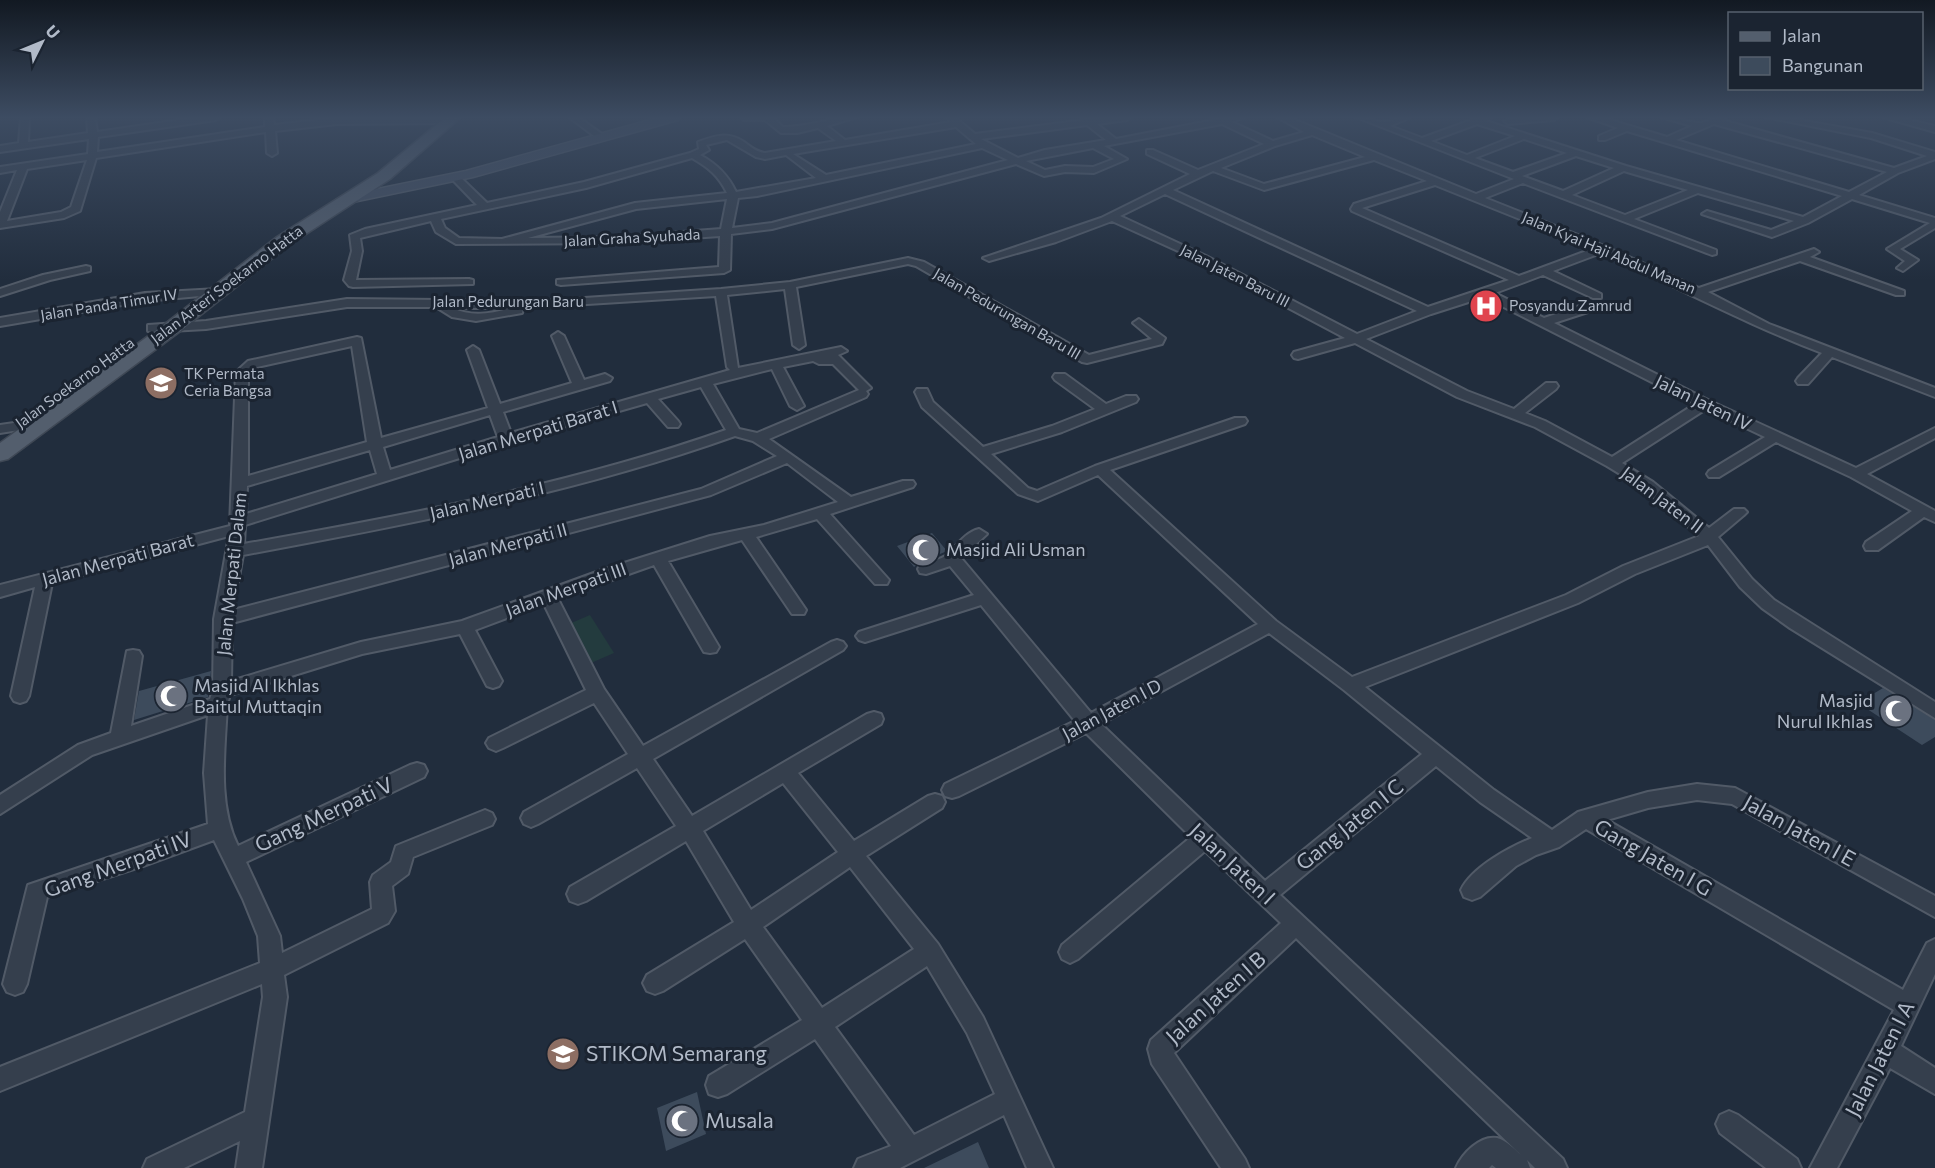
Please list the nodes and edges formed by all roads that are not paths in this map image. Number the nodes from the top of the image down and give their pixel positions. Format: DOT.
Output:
graph roads {
  1 [pos="21,172"];
  2 [pos="89,172"];
  3 [pos="376,172"];
  4 [pos="389,172"];
  5 [pos="479,172"];
  6 [pos="634,172"];
  7 [pos="717,172"];
  8 [pos="813,172"];
  9 [pos="854,172"];
  10 [pos="975,172"];
  11 [pos="1193,172"];
  12 [pos="1204,172"];
  13 [pos="1221,172"];
  14 [pos="1321,172"];
  15 [pos="1414,172"];
  16 [pos="1423,172"];
  17 [pos="1504,172"];
  18 [pos="1532,172"];
  19 [pos="1615,172"];
  20 [pos="1635,172"];
  21 [pos="1772,172"];
  22 [pos="1894,172"];
  23 [pos="1198,174"];
  24 [pos="1519,177"];
  25 [pos="456,178"];
  26 [pos="823,178"];
  27 [pos="1438,181"];
  28 [pos="16,184"];
  29 [pos="0,186"];
  30 [pos="1697,190"];
  31 [pos="1167,191"];
  32 [pos="1563,195"];
  33 [pos="1853,195"];
  34 [pos="733,196"];
  35 [pos="1480,196"];
  36 [pos="343,200"];
  37 [pos="485,207"];
  38 [pos="1707,214"];
  39 [pos="435,217"];
  40 [pos="1113,217"];
  41 [pos="1624,219"];
  42 [pos="1804,221"];
  43 [pos="1935,223"];
  44 [pos="0,225"];
  45 [pos="726,232"];
  46 [pos="502,242"];
  47 [pos="1601,249"];
  48 [pos="1712,252"];
  49 [pos="1814,252"];
  50 [pos="1800,257"];
  51 [pos="989,258"];
  52 [pos="899,262"];
  53 [pos="1903,268"];
  54 [pos="86,269"];
  55 [pos="1544,271"];
  56 [pos="1669,279"];
  57 [pos="1520,280"];
  58 [pos="469,282"];
  59 [pos="561,282"];
  60 [pos="790,285"];
  61 [pos="218,291"];
  62 [pos="198,292"];
  63 [pos="721,292"];
  64 [pos="1698,292"];
  65 [pos="0,293"];
  66 [pos="1485,293"];
  67 [pos="1900,293"];
  68 [pos="1427,311"];
  69 [pos="0,322"];
  70 [pos="1544,322"];
  71 [pos="1140,323"];
  72 [pos="152,328"];
  73 [pos="172,328"];
  74 [pos="558,336"];
  75 [pos="1355,339"];
  76 [pos="799,345"];
  77 [pos="473,350"];
  78 [pos="841,351"];
  79 [pos="1829,353"];
  80 [pos="1298,355"];
  81 [pos="778,366"];
  82 [pos="733,367"];
  83 [pos="1060,377"];
  84 [pos="604,378"];
  85 [pos="1803,381"];
  86 [pos="705,382"];
  87 [pos="579,384"];
  88 [pos="1551,386"];
  89 [pos="922,392"];
  90 [pos="1935,393"];
  91 [pos="650,398"];
  92 [pos="1131,399"];
  93 [pos="1705,404"];
  94 [pos="797,406"];
  95 [pos="495,409"];
  96 [pos="1106,411"];
  97 [pos="1516,414"];
  98 [pos="1240,421"];
  99 [pos="673,424"];
  100 [pos="5,431"];
  101 [pos="734,432"];
  102 [pos="1935,432"];
  103 [pos="1775,437"];
  104 [pos="758,438"];
  105 [pos="506,439"];
  106 [pos="375,445"];
  107 [pos="981,452"];
  108 [pos="0,454"];
  109 [pos="788,457"];
  110 [pos="1612,463"];
  111 [pos="1100,469"];
  112 [pos="1714,474"];
  113 [pos="1856,474"];
  114 [pos="385,477"];
  115 [pos="241,483"];
  116 [pos="908,484"];
  117 [pos="849,503"];
  118 [pos="1739,512"];
  119 [pos="820,513"];
  120 [pos="1929,514"];
  121 [pos="237,525"];
  122 [pos="746,534"];
  123 [pos="979,534"];
  124 [pos="1710,537"];
  125 [pos="1872,546"];
  126 [pos="236,551"];
  127 [pos="658,558"];
  128 [pos="952,559"];
  129 [pos="926,569"];
  130 [pos="45,579"];
  131 [pos="881,580"];
  132 [pos="0,591"];
  133 [pos="548,596"];
  134 [pos="984,598"];
  135 [pos="798,610"];
  136 [pos="223,619"];
  137 [pos="1270,625"];
  138 [pos="465,627"];
  139 [pos="865,636"];
  140 [pos="837,646"];
  141 [pos="710,647"];
  142 [pos="133,656"];
  143 [pos="493,681"];
  144 [pos="1350,685"];
  145 [pos="597,693"];
  146 [pos="20,696"];
  147 [pos="220,698"];
  148 [pos="1935,711"];
  149 [pos="874,719"];
  150 [pos="1088,723"];
  151 [pos="120,737"];
  152 [pos="496,743"];
  153 [pos="1435,755"];
  154 [pos="641,756"];
  155 [pos="417,771"];
  156 [pos="785,771"];
  157 [pos="0,806"];
  158 [pos="531,818"];
  159 [pos="1585,818"];
  160 [pos="485,819"];
  161 [pos="219,829"];
  162 [pos="690,829"];
  163 [pos="1205,838"];
  164 [pos="1552,841"];
  165 [pos="852,854"];
  166 [pos="232,859"];
  167 [pos="1472,890"];
  168 [pos="578,894"];
  169 [pos="1265,894"];
  170 [pos="1935,907"];
  171 [pos="1296,924"];
  172 [pos="748,925"];
  173 [pos="1935,950"];
  174 [pos="930,951"];
  175 [pos="1070,952"];
  176 [pos="273,969"];
  177 [pos="655,983"];
  178 [pos="15,984"];
  179 [pos="1907,1005"];
  180 [pos="818,1024"];
  181 [pos="1886,1051"];
  182 [pos="0,1079"];
  183 [pos="1935,1082"];
  184 [pos="718,1085"];
  185 [pos="1010,1099"];
  186 [pos="256,1120"];
  187 [pos="1729,1124"];
  188 [pos="910,1151"];
  189 [pos="156,1168"];
  190 [pos="249,1168"];
  191 [pos="867,1168"];
  192 [pos="1040,1168"];
  193 [pos="1236,1168"];
  194 [pos="1469,1168"];
  195 [pos="1517,1168"];
  196 [pos="1554,1168"];
  197 [pos="1788,1168"];
  198 [pos="1823,1168"];
  1 -- 28 [label="street"];
  2 -- 44 [label="street"];
  3 -- 62 [label="main road, Jalan Soekarno Hatta"];
  4 -- 36 [label="main road, Jalan Arteri Soekarno Hatta"];
  5 -- 25 [label="street"];
  6 -- 37 [label="street"];
  7 -- 34 [label="street"];
  8 -- 26 [label="street"];
  9 -- 26 [label="street"];
  10 -- 45 [label="street"];
  11 -- 23 [label="street"];
  12 -- 23 [label="street"];
  13 -- 14 [label="street"];
  15 -- 27 [label="street, Jalan Kyai Haji Abdul Manan"];
  16 -- 35 [label="street"];
  17 -- 24 [label="street"];
  18 -- 24 [label="street"];
  19 -- 32 [label="street"];
  20 -- 30 [label="street"];
  21 -- 33 [label="street"];
  22 -- 33 [label="street"];
  23 -- 31 [label="street"];
  24 -- 32 [label="street"];
  24 -- 35 [label="street"];
  25 -- 36 [label="street"];
  25 -- 37 [label="street"];
  26 -- 34 [label="street"];
  27 -- 35 [label="street, Jalan Kyai Haji Abdul Manan"];
  27 -- 57 [label="street"];
  28 -- 29 [label="street"];
  28 -- 44 [label="street"];
  30 -- 41 [label="street"];
  30 -- 42 [label="street"];
  31 -- 40 [label="street"];
  31 -- 68 [label="street"];
  32 -- 41 [label="street"];
  33 -- 42 [label="street"];
  33 -- 43 [label="street"];
  34 -- 45 [label="street, Jalan Graha Syuhada"];
  34 -- 46 [label="street, Jalan Graha Syuhada"];
  35 -- 47 [label="street, Jalan Kyai Haji Abdul Manan"];
  35 -- 56 [label="street"];
  36 -- 61 [label="main road, Jalan Arteri Soekarno Hatta"];
  37 -- 39 [label="street"];
  38 -- 42 [label="street"];
  39 -- 46 [label="street, Jalan Graha Syuhada"];
  39 -- 58 [label="street"];
  40 -- 51 [label="street"];
  40 -- 75 [label="street, Jalan Jaten Baru III"];
  41 -- 48 [label="street"];
  43 -- 53 [label="street"];
  45 -- 46 [label="street, Jalan Graha Syuhada"];
  45 -- 59 [label="street"];
  47 -- 55 [label="street"];
  47 -- 56 [label="street, Jalan Kyai Haji Abdul Manan"];
  49 -- 50 [label="street"];
  50 -- 64 [label="street"];
  50 -- 67 [label="street"];
  52 -- 60 [label="street, Jalan Pedurungan Baru"];
  52 -- 71 [label="street, Jalan Pedurungan Baru III"];
  54 -- 65 [label="street"];
  55 -- 57 [label="street"];
  55 -- 70 [label="street"];
  56 -- 64 [label="street, Jalan Kyai Haji Abdul Manan"];
  57 -- 66 [label="street"];
  60 -- 63 [label="street, Jalan Pedurungan Baru"];
  60 -- 76 [label="street"];
  61 -- 62 [label="street, Jalan Panda Timur IV"];
  61 -- 73 [label="main road, Jalan Arteri Soekarno Hatta"];
  62 -- 69 [label="street, Jalan Panda Timur IV"];
  62 -- 72 [label="main road, Jalan Soekarno Hatta"];
  63 -- 73 [label="street, Jalan Pedurungan Baru"];
  63 -- 82 [label="street"];
  64 -- 79 [label="street, Jalan Kyai Haji Abdul Manan"];
  66 -- 68 [label="street"];
  66 -- 70 [label="street, Jalan Jaten IV"];
  68 -- 75 [label="street"];
  70 -- 93 [label="street, Jalan Jaten IV"];
  72 -- 73 [label="street, Jalan Pedurungan Baru"];
  72 -- 100 [label="main road, Jalan Soekarno Hatta"];
  73 -- 108 [label="main road, Jalan Arteri Soekarno Hatta"];
  74 -- 87 [label="street"];
  75 -- 80 [label="street"];
  75 -- 97 [label="street, Jalan Jaten II"];
  77 -- 95 [label="street"];
  78 -- 81 [label="street, Jalan Merpati Barat I"];
  79 -- 85 [label="street"];
  79 -- 90 [label="street, Jalan Kyai Haji Abdul Manan"];
  81 -- 86 [label="street, Jalan Merpati Barat I"];
  81 -- 94 [label="street"];
  81 -- 104 [label="street"];
  83 -- 96 [label="street"];
  84 -- 87 [label="street"];
  86 -- 91 [label="street, Jalan Merpati Barat I"];
  86 -- 101 [label="street"];
  87 -- 95 [label="street"];
  88 -- 97 [label="street"];
  89 -- 107 [label="street"];
  91 -- 99 [label="street"];
  91 -- 105 [label="street, Jalan Merpati Barat I"];
  92 -- 96 [label="street"];
  93 -- 103 [label="street, Jalan Jaten IV"];
  93 -- 110 [label="street"];
  95 -- 105 [label="street"];
  95 -- 106 [label="street"];
  96 -- 107 [label="street"];
  97 -- 110 [label="street, Jalan Jaten II"];
  98 -- 111 [label="street"];
  101 -- 104 [label="street"];
  101 -- 126 [label="street, Jalan Merpati I"];
  102 -- 113 [label="street"];
  103 -- 112 [label="street"];
  103 -- 113 [label="street, Jalan Jaten IV"];
  104 -- 109 [label="street"];
  105 -- 114 [label="street, Jalan Merpati Barat I"];
  106 -- 114 [label="street"];
  106 -- 115 [label="street"];
  106 -- 115 [label="street, Jalan Merpati Dalam"];
  107 -- 111 [label="street"];
  109 -- 117 [label="street"];
  109 -- 136 [label="street, Jalan Merpati II"];
  110 -- 124 [label="street, Jalan Jaten II"];
  111 -- 137 [label="street"];
  113 -- 120 [label="street, Jalan Jaten IV"];
  114 -- 121 [label="street, Jalan Merpati Barat I"];
  115 -- 121 [label="street, Jalan Merpati Dalam"];
  116 -- 117 [label="street, Jalan Merpati III"];
  117 -- 119 [label="street, Jalan Merpati III"];
  118 -- 124 [label="street"];
  119 -- 122 [label="street, Jalan Merpati III"];
  119 -- 131 [label="street"];
  120 -- 125 [label="street, Jalan Jaten IV"];
  121 -- 126 [label="street, Jalan Merpati Dalam"];
  121 -- 130 [label="street, Jalan Merpati Barat"];
  122 -- 127 [label="street, Jalan Merpati III"];
  122 -- 135 [label="street"];
  123 -- 128 [label="street"];
  124 -- 144 [label="street"];
  124 -- 148 [label="street, Jalan Jaten II"];
  126 -- 136 [label="street, Jalan Merpati Dalam"];
  127 -- 133 [label="street, Jalan Merpati III"];
  127 -- 141 [label="street"];
  128 -- 129 [label="street"];
  128 -- 134 [label="street, Jalan Jaten I"];
  130 -- 132 [label="street, Jalan Merpati Barat"];
  130 -- 146 [label="street"];
  133 -- 138 [label="street, Jalan Merpati III"];
  133 -- 145 [label="street"];
  134 -- 139 [label="street"];
  134 -- 150 [label="street, Jalan Jaten I"];
  136 -- 147 [label="street, Jalan Merpati Dalam"];
  137 -- 144 [label="street"];
  137 -- 150 [label="street, Jalan Jaten I D"];
  138 -- 143 [label="street"];
  138 -- 147 [label="street, Jalan Merpati III"];
  140 -- 154 [label="street"];
  142 -- 151 [label="street"];
  144 -- 153 [label="street"];
  145 -- 152 [label="street"];
  145 -- 154 [label="street"];
  147 -- 151 [label="street, Jalan Merpati III"];
  147 -- 161 [label="street, Jalan Merpati Dalam"];
  149 -- 156 [label="street"];
  150 -- 163 [label="street, Jalan Jaten I"];
  150 -- 165 [label="street, Jalan Jaten I D"];
  151 -- 157 [label="street, Jalan Merpati III"];
  153 -- 164 [label="street"];
  153 -- 169 [label="street, Gang Jaten I C"];
  154 -- 158 [label="street"];
  154 -- 162 [label="street"];
  155 -- 166 [label="street, Gang Merpati V"];
  156 -- 162 [label="street"];
  156 -- 165 [label="street"];
  159 -- 164 [label="street, Gang Jaten I G"];
  159 -- 170 [label="street, Jalan Jaten I E"];
  159 -- 179 [label="street, Gang Jaten I G"];
  160 -- 176 [label="street"];
  161 -- 166 [label="street, Jalan Merpati Dalam"];
  161 -- 178 [label="street, Gang Merpati IV"];
  162 -- 168 [label="street"];
  162 -- 172 [label="street"];
  163 -- 169 [label="street, Jalan Jaten I"];
  163 -- 175 [label="street"];
  164 -- 167 [label="street, Gang Jaten I G"];
  165 -- 172 [label="street, Jalan Jaten I D"];
  165 -- 174 [label="street"];
  166 -- 176 [label="street, Jalan Merpati Dalam"];
  169 -- 171 [label="street, Jalan Jaten I"];
  171 -- 193 [label="street, Jalan Jaten I B"];
  171 -- 196 [label="street, Jalan Jaten I"];
  172 -- 177 [label="street, Jalan Jaten I D"];
  172 -- 180 [label="street"];
  173 -- 179 [label="street, Jalan Jaten I A"];
  174 -- 180 [label="street"];
  174 -- 185 [label="street"];
  176 -- 182 [label="street"];
  176 -- 186 [label="street, Jalan Merpati Dalam"];
  179 -- 181 [label="street, Jalan Jaten I A"];
  180 -- 184 [label="street"];
  180 -- 188 [label="street"];
  181 -- 183 [label="street"];
  181 -- 198 [label="street, Jalan Jaten I A"];
  185 -- 188 [label="street"];
  185 -- 192 [label="street"];
  186 -- 189 [label="street"];
  186 -- 190 [label="street, Jalan Merpati Dalam"];
  187 -- 197 [label="street"];
  188 -- 191 [label="street"];
  194 -- 195 [label="street"];
}
